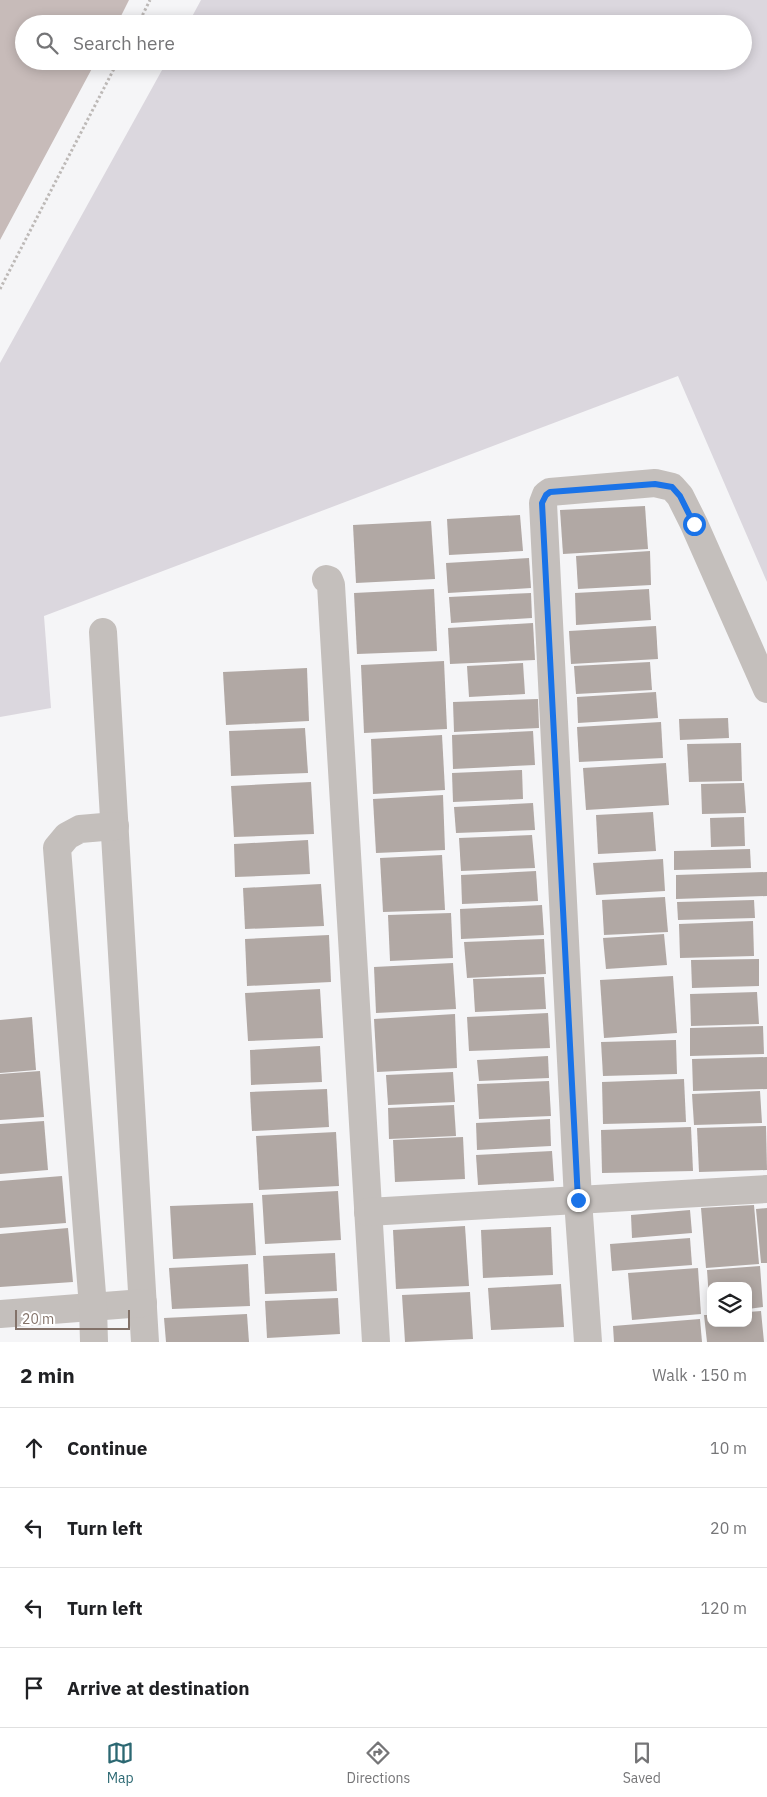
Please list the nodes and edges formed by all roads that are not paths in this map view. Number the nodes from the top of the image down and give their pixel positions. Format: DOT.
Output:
graph roads {
  1 [pos="326,579"];
  2 [pos="103,632"];
  3 [pos="767,689"];
  4 [pos="115,826"];
  5 [pos="767,1189"];
  6 [pos="578,1200"];
  7 [pos="368,1212"];
  8 [pos="143,1303"];
  9 [pos="93,1307"];
  10 [pos="0,1314"];
  11 [pos="94,1342"];
  12 [pos="145,1342"];
  13 [pos="376,1342"];
  14 [pos="588,1342"];
  1 -- 7 [label="street"];
  2 -- 4 [label="street"];
  3 -- 6 [label="street"];
  4 -- 8 [label="street"];
  4 -- 9 [label="street"];
  5 -- 6 [label="street"];
  6 -- 7 [label="street"];
  6 -- 14 [label="street"];
  7 -- 13 [label="street"];
  8 -- 9 [label="street"];
  8 -- 12 [label="street"];
  9 -- 10 [label="street"];
  9 -- 11 [label="street"];
}
